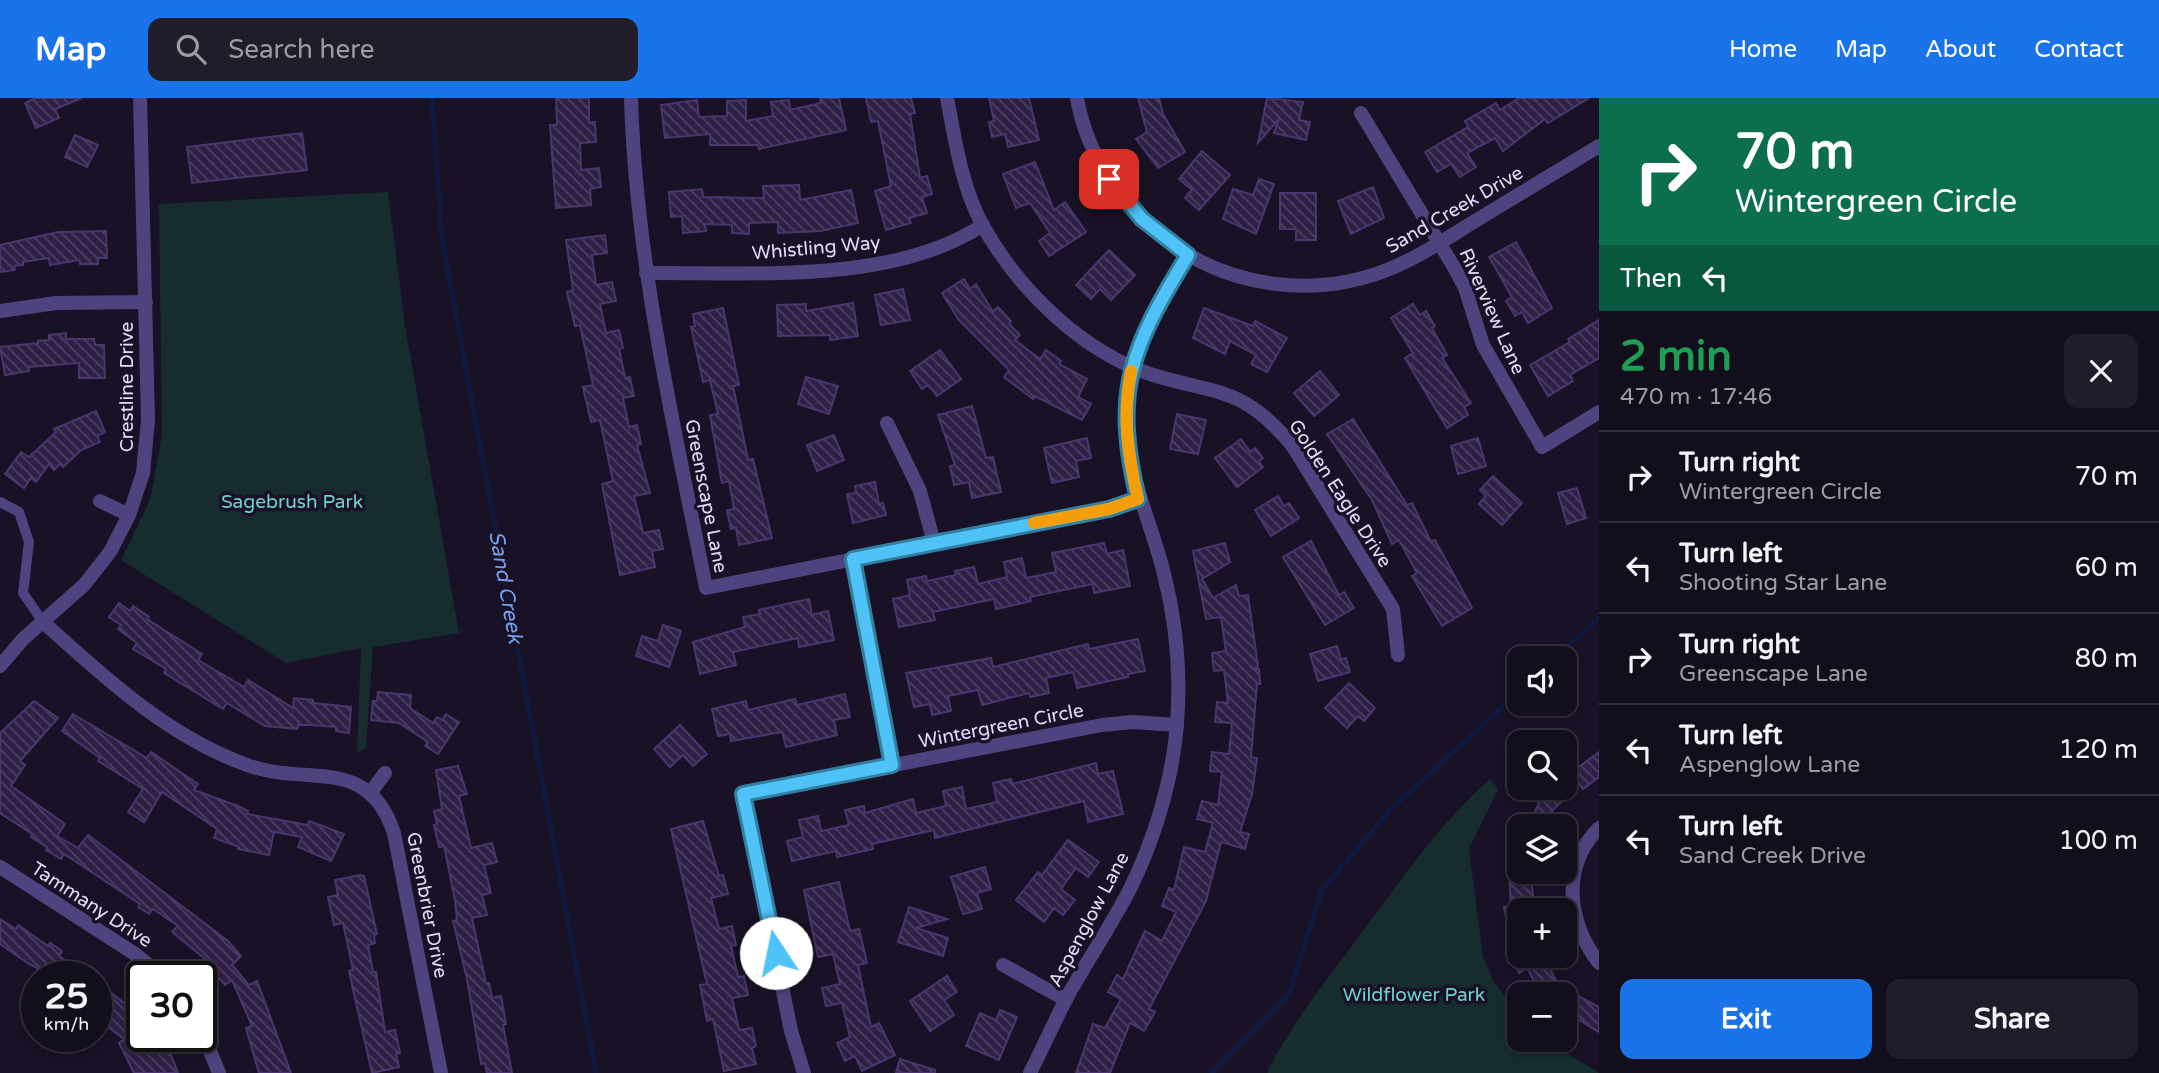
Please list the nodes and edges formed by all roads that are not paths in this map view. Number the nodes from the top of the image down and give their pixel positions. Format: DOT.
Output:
graph roads {
  1 [pos="141,98"];
  2 [pos="631,98"];
  3 [pos="947,98"];
  4 [pos="1077,98"];
  5 [pos="1361,113"];
  6 [pos="1599,146"];
  7 [pos="983,225"];
  8 [pos="1440,242"];
  9 [pos="1188,255"];
  10 [pos="646,272"];
  11 [pos="146,302"];
  12 [pos="0,311"];
  13 [pos="1132,367"];
  14 [pos="1599,412"];
  15 [pos="887,423"];
  16 [pos="1138,499"];
  17 [pos="100,501"];
  18 [pos="0,502"];
  19 [pos="129,515"];
  20 [pos="934,542"];
  21 [pos="853,559"];
  22 [pos="43,622"];
  23 [pos="1398,654"];
  24 [pos="0,666"];
  25 [pos="1177,725"];
  26 [pos="892,765"];
  27 [pos="385,773"];
  28 [pos="371,792"];
  29 [pos="1599,828"];
  30 [pos="0,867"];
  31 [pos="144,961"];
  32 [pos="1599,963"];
  33 [pos="1003,965"];
  34 [pos="1066,1000"];
  35 [pos="210,1052"];
  36 [pos="219,1073"];
  37 [pos="442,1073"];
  38 [pos="804,1073"];
  39 [pos="1030,1073"];
  1 -- 11 [label="street, Crestline Drive"];
  2 -- 10 [label="street, Greenscape Lane"];
  3 -- 7 [label="street, Golden Eagle Drive"];
  4 -- 9 [label="street, Sand Creek Drive"];
  5 -- 8 [label="street"];
  6 -- 8 [label="street, Sand Creek Drive"];
  7 -- 10 [label="street, Whistling Way"];
  7 -- 13 [label="street, Golden Eagle Drive"];
  8 -- 9 [label="street, Sand Creek Drive"];
  8 -- 14 [label="street, Riverview Lane"];
  9 -- 13 [label="street, Aspenglow Lane"];
  10 -- 21 [label="street, Greenscape Lane"];
  11 -- 12 [label="street"];
  11 -- 19 [label="street, Crestline Drive"];
  13 -- 16 [label="street, Aspenglow Lane"];
  13 -- 23 [label="street, Golden Eagle Drive"];
  15 -- 20 [label="street"];
  16 -- 20 [label="street, Greenscape Lane"];
  16 -- 25 [label="street, Aspenglow Lane"];
  17 -- 19 [label="street"];
  18 -- 22 [label="lane"];
  19 -- 22 [label="street, Crestline Drive"];
  20 -- 21 [label="street, Greenscape Lane"];
  21 -- 26 [label="street"];
  22 -- 24 [label="street, Crestline Drive"];
  22 -- 28 [label="street"];
  25 -- 26 [label="street, Wintergreen Circle"];
  25 -- 34 [label="street, Aspenglow Lane"];
  26 -- 38 [label="street, Wintergreen Circle"];
  27 -- 28 [label="street"];
  28 -- 37 [label="street, Greenbrier Drive"];
  29 -- 32 [label="street"];
  30 -- 31 [label="street, Tammany Drive"];
  33 -- 34 [label="street"];
  34 -- 39 [label="street, Aspenglow Lane"];
  35 -- 36 [label="street"];
}
